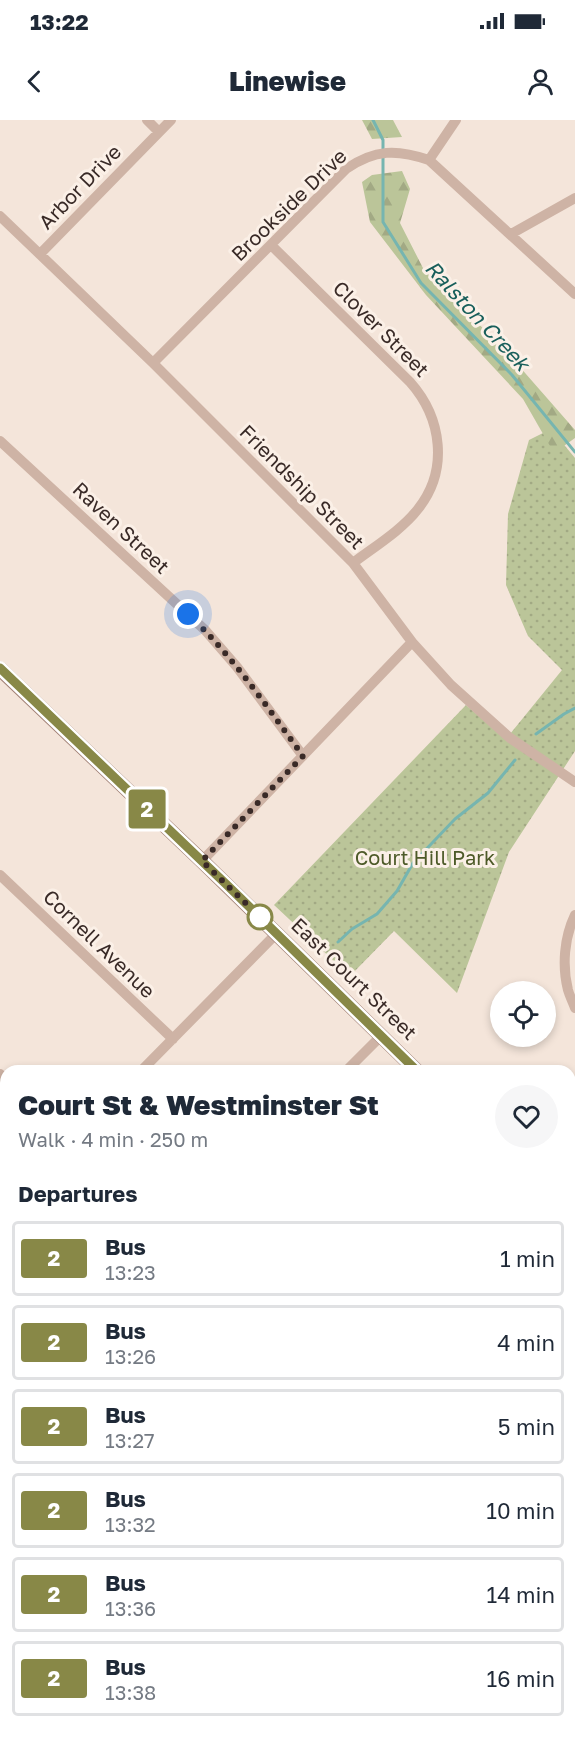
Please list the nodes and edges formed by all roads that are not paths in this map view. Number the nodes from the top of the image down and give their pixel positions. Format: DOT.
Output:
graph roads {
  1 [pos="147,120"];
  2 [pos="171,120"];
  3 [pos="456,120"];
  4 [pos="159,132"];
  5 [pos="429,160"];
  6 [pos="575,198"];
  7 [pos="0,216"];
  8 [pos="512,234"];
  9 [pos="271,245"];
  10 [pos="40,254"];
  11 [pos="575,294"];
  12 [pos="153,363"];
  13 [pos="0,441"];
  14 [pos="353,563"];
  15 [pos="412,642"];
  16 [pos="0,669"];
  17 [pos="303,756"];
  18 [pos="575,782"];
  19 [pos="202,861"];
  20 [pos="0,875"];
  21 [pos="575,915"];
  22 [pos="277,933"];
  23 [pos="575,1008"];
  24 [pos="381,1036"];
  25 [pos="172,1039"];
  26 [pos="147,1065"];
  27 [pos="352,1065"];
  28 [pos="411,1065"];
  1 -- 4 [label="street"];
  2 -- 4 [label="street, Arbor Drive"];
  3 -- 5 [label="street"];
  4 -- 10 [label="street, Arbor Drive"];
  5 -- 8 [label="street, Brookside Drive"];
  5 -- 9 [label="street, Brookside Drive"];
  6 -- 8 [label="street"];
  7 -- 10 [label="street, Friendship Street"];
  8 -- 11 [label="street, Brookside Drive"];
  9 -- 12 [label="street, Brookside Drive"];
  9 -- 14 [label="street, Clover Street"];
  10 -- 12 [label="street, Friendship Street"];
  12 -- 14 [label="street, Friendship Street"];
  13 -- 17 [label="street, Raven Street"];
  14 -- 15 [label="street, Friendship Street"];
  15 -- 17 [label="street"];
  15 -- 18 [label="street, Friendship Street"];
  16 -- 19 [label="street, East Court Street"];
  17 -- 19 [label="street"];
  19 -- 22 [label="street, East Court Street"];
  20 -- 25 [label="street, Cornell Avenue"];
  21 -- 23 [label="street"];
  22 -- 24 [label="street, East Court Street"];
  22 -- 25 [label="street"];
  24 -- 27 [label="street"];
  24 -- 28 [label="street, East Court Street"];
  25 -- 26 [label="street"];
}
